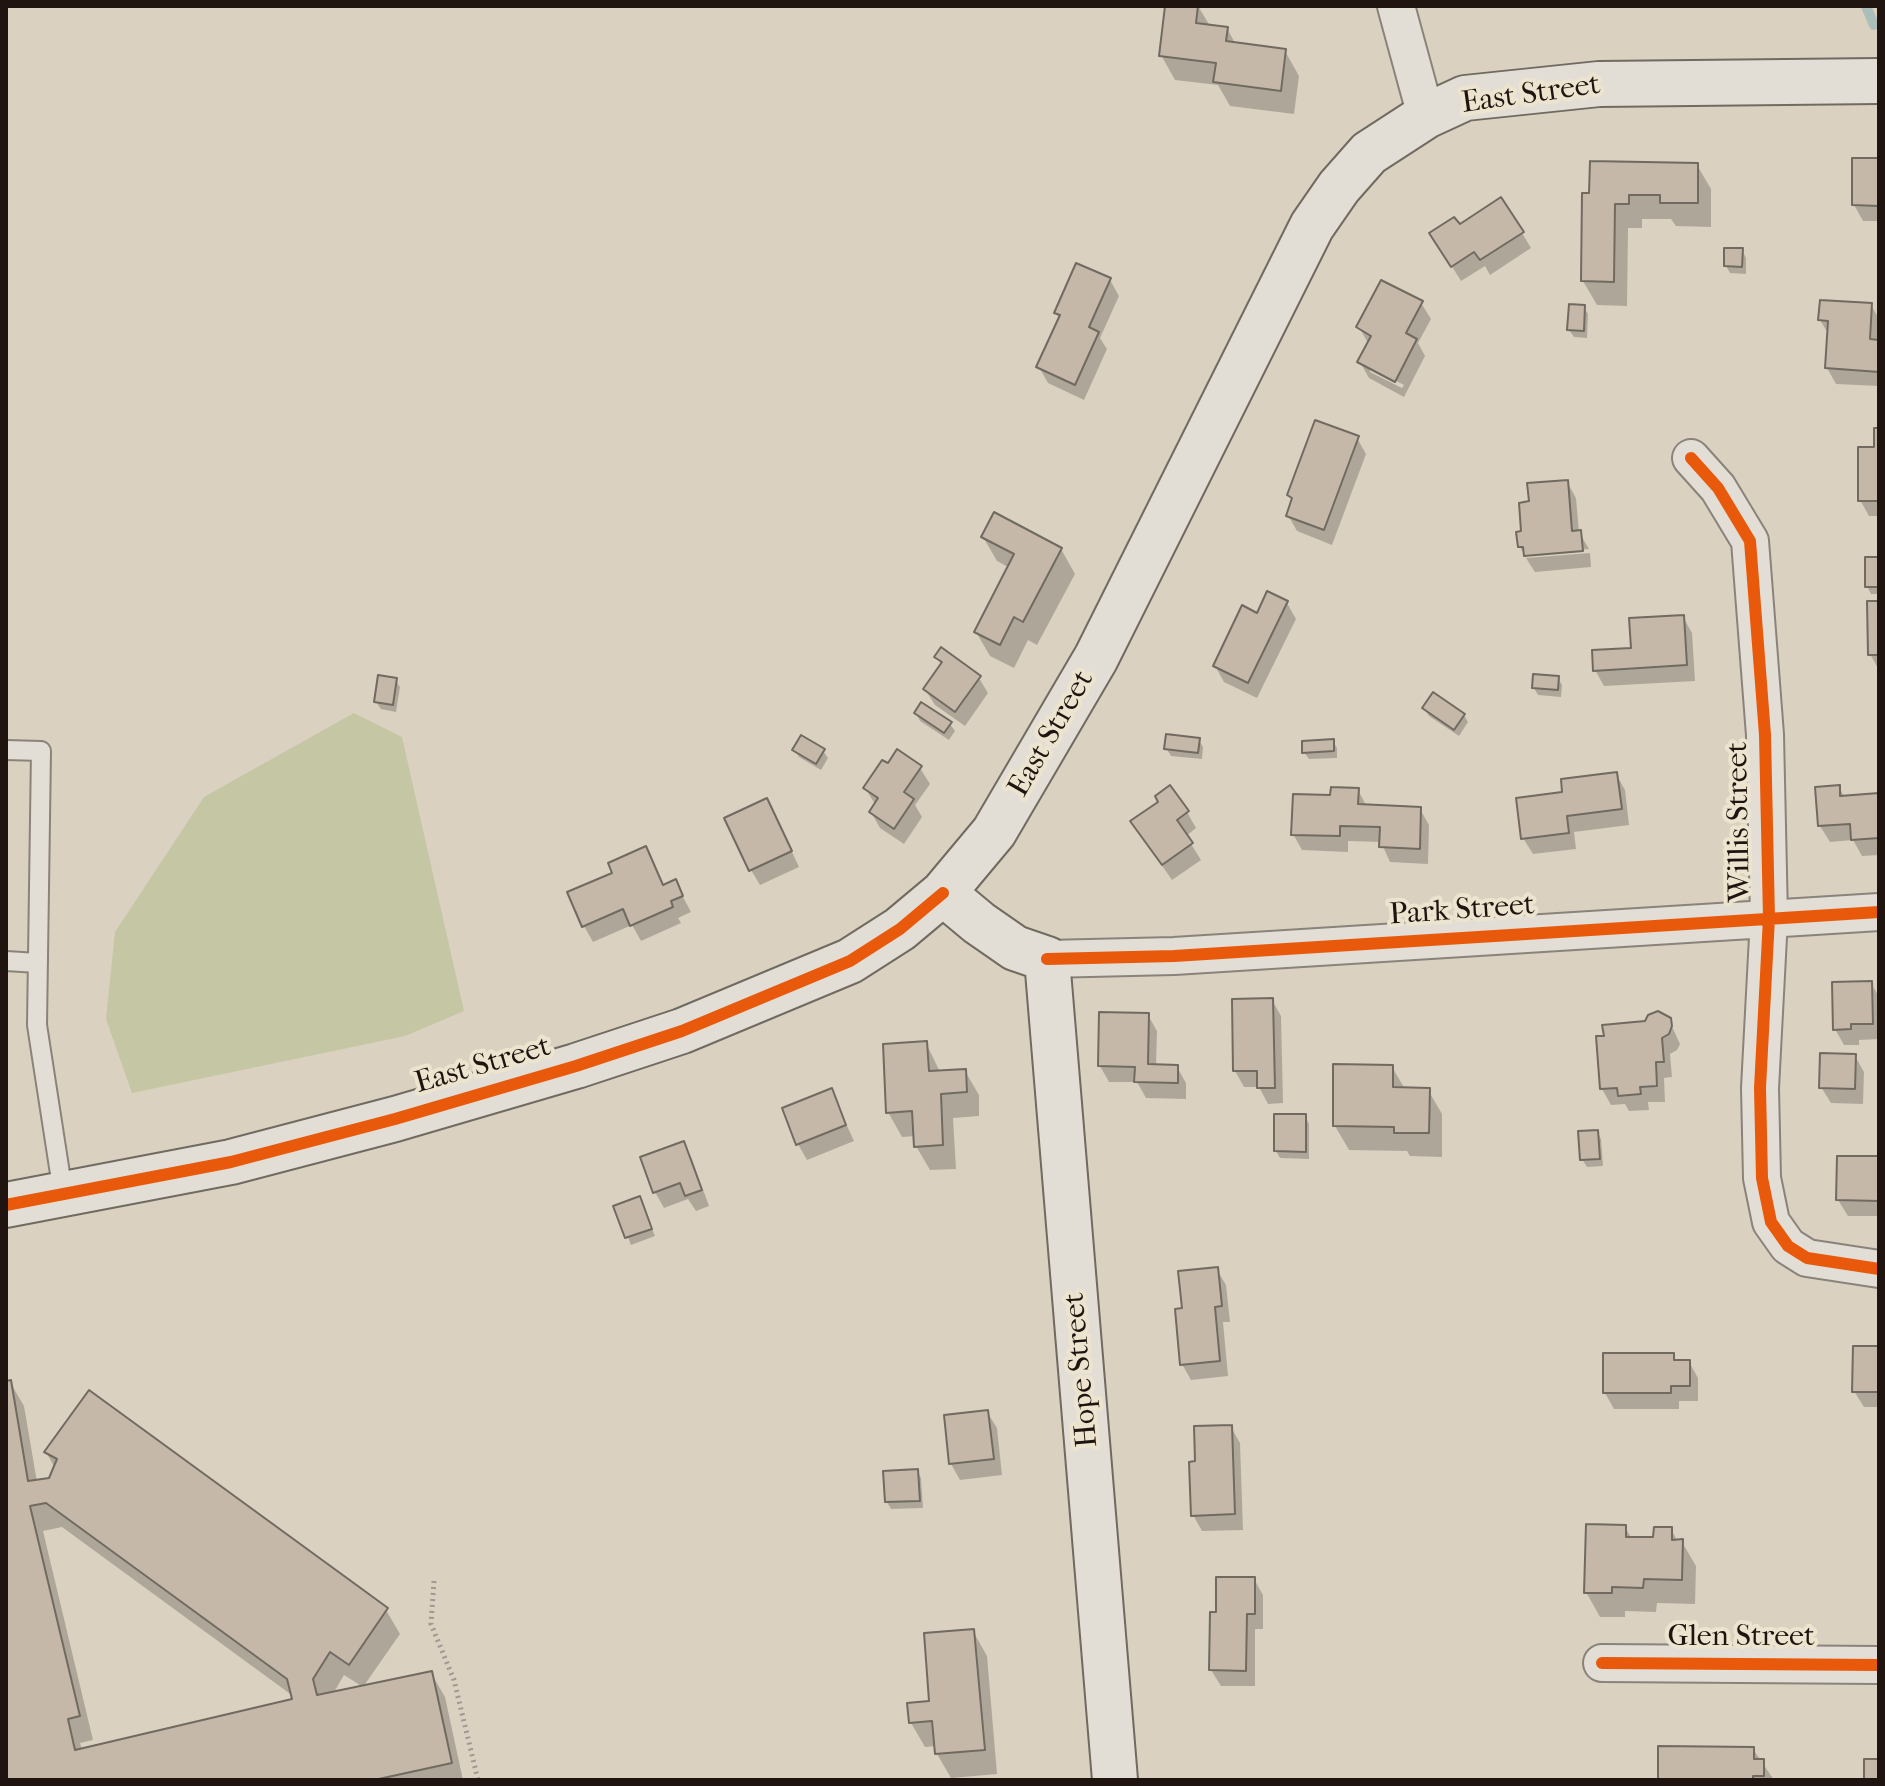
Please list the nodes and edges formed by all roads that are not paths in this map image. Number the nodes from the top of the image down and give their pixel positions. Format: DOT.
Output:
graph roads {
  1 [pos="1396,6"];
  2 [pos="1879,81"];
  3 [pos="1426,116"];
  4 [pos="1691,458"];
  5 [pos="6,750"];
  6 [pos="943,893"];
  7 [pos="1879,912"];
  8 [pos="1769,918"];
  9 [pos="1047,959"];
  10 [pos="6,961"];
  11 [pos="38,963"];
  12 [pos="63,1193"];
  13 [pos="6,1205"];
  14 [pos="1879,1269"];
  15 [pos="1602,1663"];
  16 [pos="1879,1665"];
  17 [pos="1115,1780"];
  1 -- 3 [label="street"];
  2 -- 3 [label="main road, East Street"];
  3 -- 6 [label="main road, East Street"];
  4 -- 8 [label="street, Willis Street"];
  5 -- 11 [label="lane"];
  6 -- 9 [label="main road, Park Street"];
  6 -- 12 [label="main road, East Street"];
  7 -- 8 [label="street, Park Street"];
  8 -- 9 [label="street, Park Street"];
  8 -- 14 [label="street, Willis Street"];
  9 -- 17 [label="main road, Hope Street"];
  10 -- 11 [label="lane"];
  11 -- 12 [label="lane"];
  12 -- 13 [label="main road, East Street"];
  15 -- 16 [label="street, Glen Street"];
}
